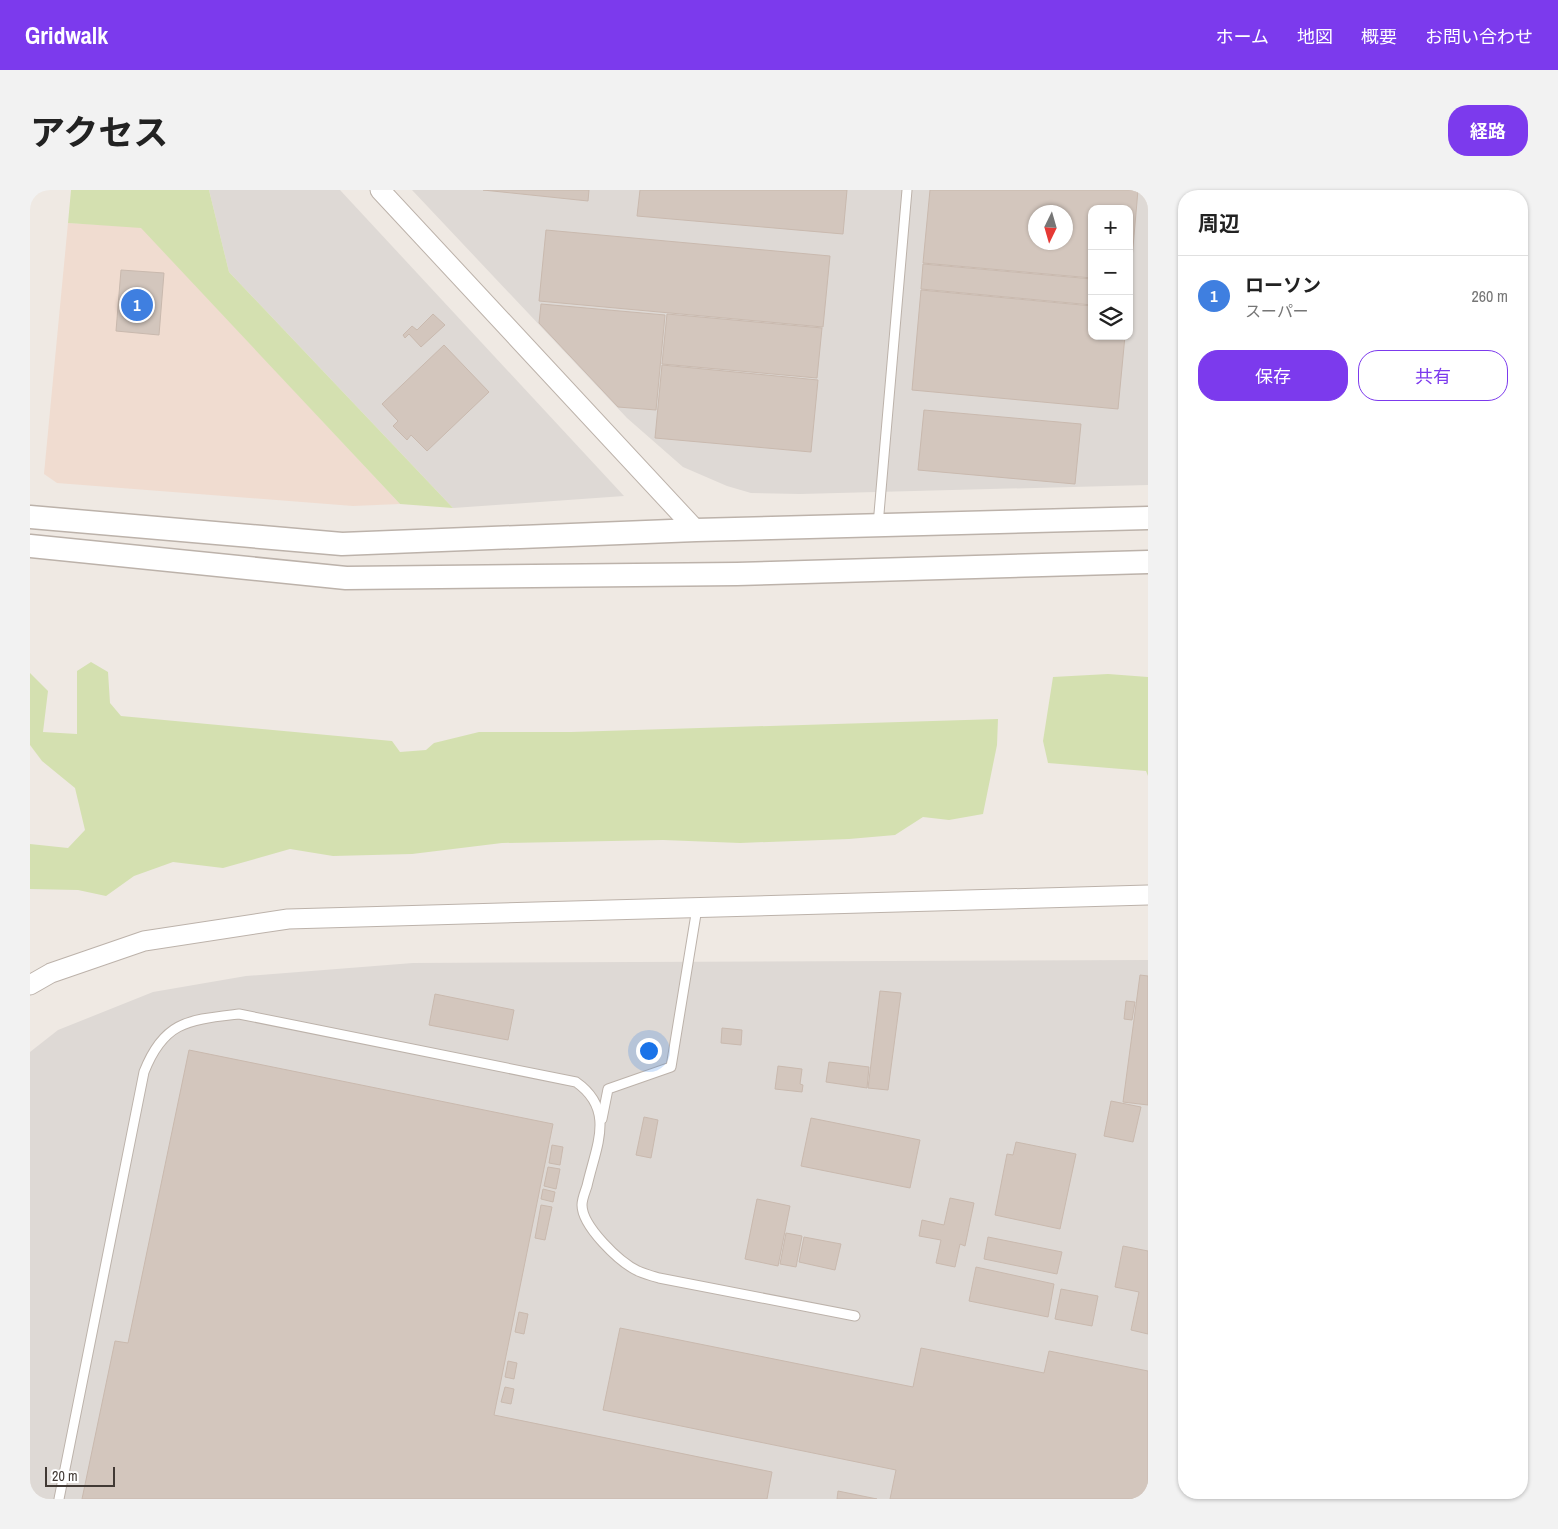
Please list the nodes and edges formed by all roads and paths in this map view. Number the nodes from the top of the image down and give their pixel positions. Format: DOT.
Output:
graph roads {
  1 [pos="380,190"];
  2 [pos="907,190"];
  3 [pos="30,517"];
  4 [pos="1148,518"];
  5 [pos="878,526"];
  6 [pos="696,530"];
  7 [pos="30,546"];
  8 [pos="1148,562"];
  9 [pos="1148,895"];
  10 [pos="697,908"];
  11 [pos="30,985"];
  12 [pos="601,1123"];
  13 [pos="855,1316"];
  14 [pos="59,1499"];
  1 -- 6 [label="street"];
  2 -- 5 [label="lane"];
  3 -- 6 [label="street"];
  4 -- 5 [label="street"];
  5 -- 6 [label="street"];
  7 -- 8 [label="street"];
  9 -- 10 [label="street"];
  10 -- 11 [label="street"];
  10 -- 12 [label="lane"];
  12 -- 13 [label="lane"];
  12 -- 14 [label="lane"];
}
